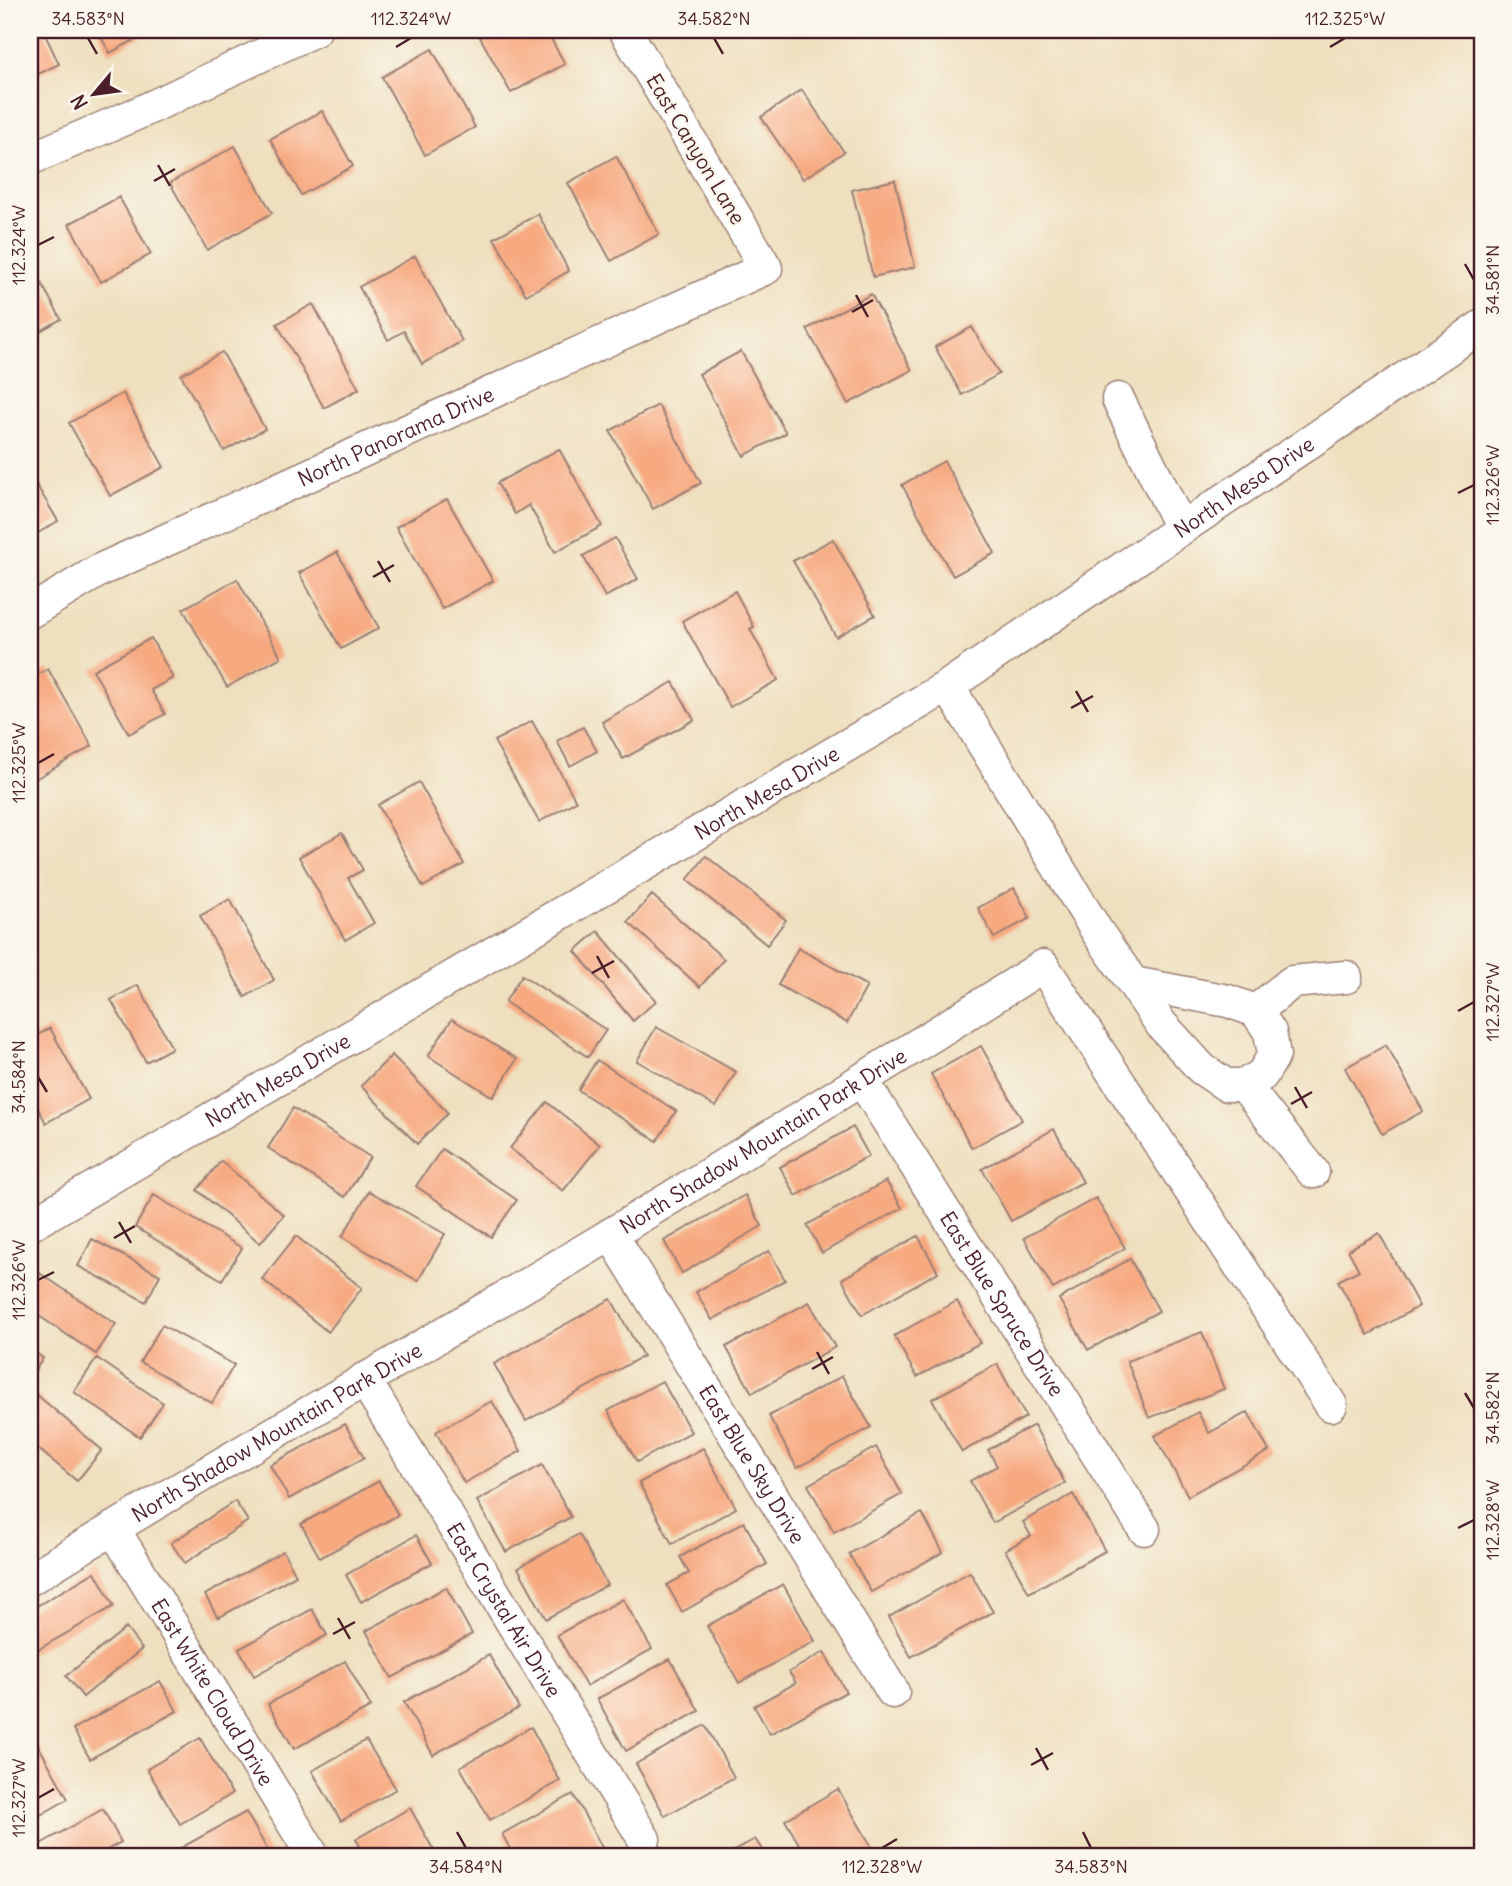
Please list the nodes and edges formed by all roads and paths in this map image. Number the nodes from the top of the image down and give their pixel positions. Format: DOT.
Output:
graph roads {
  1 [pos="315,30"];
  2 [pos="625,30"];
  3 [pos="30,159"];
  4 [pos="766,268"];
  5 [pos="1482,326"];
  6 [pos="1118,399"];
  7 [pos="1181,528"];
  8 [pos="30,612"];
  9 [pos="948,686"];
  10 [pos="1346,977"];
  11 [pos="1133,983"];
  12 [pos="1256,1011"];
  13 [pos="862,1080"];
  14 [pos="1244,1085"];
  15 [pos="1314,1172"];
  16 [pos="30,1225"];
  17 [pos="611,1234"];
  18 [pos="364,1379"];
  19 [pos="1331,1405"];
  20 [pos="113,1528"];
  21 [pos="1143,1529"];
  22 [pos="30,1579"];
  23 [pos="893,1692"];
  24 [pos="644,1839"];
  25 [pos="313,1856"];
  1 -- 3 [label="street"];
  2 -- 4 [label="street, East Canyon Lane"];
  4 -- 8 [label="street, North Panorama Drive"];
  5 -- 7 [label="street, North Mesa Drive"];
  6 -- 7 [label="street"];
  7 -- 9 [label="street, North Mesa Drive"];
  9 -- 11 [label="street"];
  9 -- 16 [label="street, North Mesa Drive"];
  10 -- 12 [label="street"];
  11 -- 12 [label="street"];
  11 -- 14 [label="street"];
  12 -- 14 [label="street"];
  13 -- 17 [label="street, North Shadow Mountain Park Drive"];
  13 -- 19 [label="street, North Shadow Mountain Park Drive"];
  13 -- 21 [label="street, East Blue Spruce Drive"];
  14 -- 15 [label="street"];
  17 -- 18 [label="street, North Shadow Mountain Park Drive"];
  17 -- 23 [label="street, East Blue Sky Drive"];
  18 -- 20 [label="street, North Shadow Mountain Park Drive"];
  18 -- 24 [label="street, East Crystal Air Drive"];
  20 -- 22 [label="street, North Shadow Mountain Park Drive"];
  20 -- 25 [label="street, East White Cloud Drive"];
}
